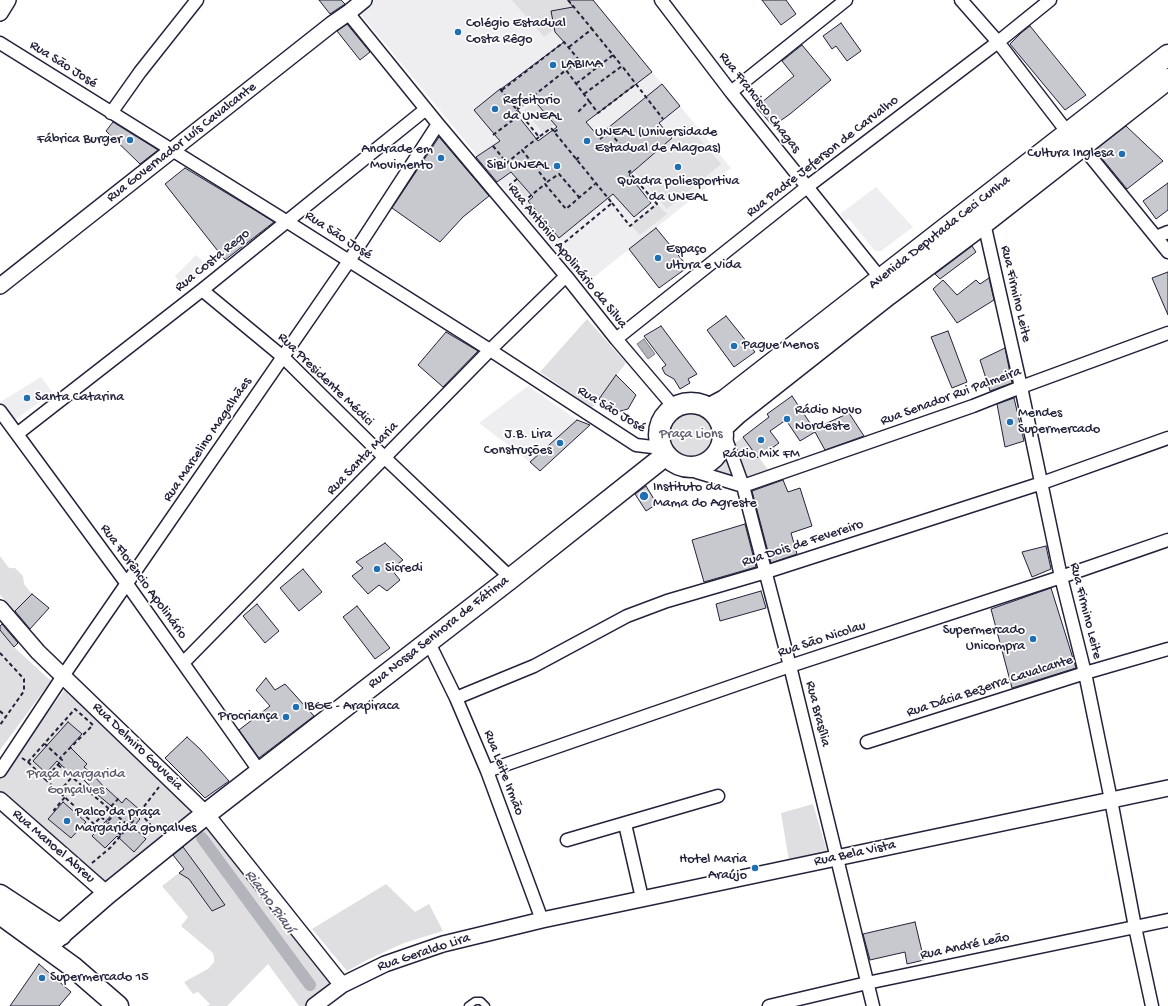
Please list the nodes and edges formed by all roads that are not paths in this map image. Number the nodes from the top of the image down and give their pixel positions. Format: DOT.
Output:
graph roads {
  1 [pos="8,0"];
  2 [pos="197,0"];
  3 [pos="364,0"];
  4 [pos="661,0"];
  5 [pos="846,0"];
  6 [pos="961,0"];
  7 [pos="1050,0"];
  8 [pos="0,13"];
  9 [pos="348,13"];
  10 [pos="998,42"];
  11 [pos="0,43"];
  12 [pos="1168,55"];
  13 [pos="1168,79"];
  14 [pos="731,92"];
  15 [pos="426,109"];
  16 [pos="111,113"];
  17 [pos="438,124"];
  18 [pos="1075,140"];
  19 [pos="172,151"];
  20 [pos="807,187"];
  21 [pos="968,211"];
  22 [pos="286,221"];
  23 [pos="984,223"];
  24 [pos="1168,232"];
  25 [pos="1156,237"];
  26 [pos="1168,252"];
  27 [pos="349,261"];
  28 [pos="566,276"];
  29 [pos="881,279"];
  30 [pos="0,286"];
  31 [pos="202,290"];
  32 [pos="1168,332"];
  33 [pos="616,339"];
  34 [pos="490,350"];
  35 [pos="283,357"];
  36 [pos="1021,387"];
  37 [pos="674,407"];
  38 [pos="710,408"];
  39 [pos="0,411"];
  40 [pos="723,429"];
  41 [pos="17,434"];
  42 [pos="1168,438"];
  43 [pos="636,445"];
  44 [pos="669,456"];
  45 [pos="385,458"];
  46 [pos="649,470"];
  47 [pos="1042,483"];
  48 [pos="743,486"];
  49 [pos="1168,540"];
  50 [pos="766,572"];
  51 [pos="1061,577"];
  52 [pos="511,578"];
  53 [pos="127,584"];
  54 [pos="0,608"];
  55 [pos="428,641"];
  56 [pos="1168,649"];
  57 [pos="183,663"];
  58 [pos="790,666"];
  59 [pos="1085,673"];
  60 [pos="63,676"];
  61 [pos="456,698"];
  62 [pos="867,742"];
  63 [pos="0,771"];
  64 [pos="487,771"];
  65 [pos="260,772"];
  66 [pos="1168,788"];
  67 [pos="718,796"];
  68 [pos="0,800"];
  69 [pos="1111,800"];
  70 [pos="206,814"];
  71 [pos="625,824"];
  72 [pos="567,840"];
  73 [pos="836,858"];
  74 [pos="107,894"];
  75 [pos="0,895"];
  76 [pos="642,898"];
  77 [pos="0,914"];
  78 [pos="542,920"];
  79 [pos="1168,920"];
  80 [pos="1135,927"];
  81 [pos="61,935"];
  82 [pos="46,947"];
  83 [pos="867,983"];
  84 [pos="342,985"];
  85 [pos="118,1006"];
  86 [pos="314,1006"];
  87 [pos="468,1006"];
  88 [pos="486,1006"];
  89 [pos="769,1006"];
  90 [pos="873,1006"];
  91 [pos="1152,1006"];
  1 -- 8 [label="street"];
  2 -- 16 [label="street"];
  3 -- 9 [label="street, Rua Governador Luís Cavalcante"];
  4 -- 14 [label="street, Rua Francisco Chagas"];
  5 -- 14 [label="street"];
  6 -- 10 [label="street"];
  7 -- 10 [label="street, Rua Padre Jeferson de Carvalho"];
  9 -- 15 [label="street, Rua Antônio Apolinário da Silva"];
  9 -- 19 [label="street, Rua Governador Luís Cavalcante"];
  10 -- 18 [label="street"];
  10 -- 20 [label="street, Rua Padre Jeferson de Carvalho"];
  11 -- 16 [label="street, Rua São José"];
  12 -- 18 [label="main road, Avenida Deputada Ceci Cunha"];
  13 -- 18 [label="main road, Avenida Deputada Ceci Cunha"];
  14 -- 20 [label="street, Rua Francisco Chagas"];
  15 -- 17 [label="street, Rua Antônio Apolinário da Silva"];
  15 -- 22 [label="street, Rua Costa Rego"];
  16 -- 19 [label="street, Rua São José"];
  17 -- 27 [label="street, Rua Marcelino Magalhães"];
  17 -- 28 [label="street, Rua Antônio Apolinário da Silva"];
  18 -- 21 [label="main road, Avenida Deputada Ceci Cunha"];
  18 -- 23 [label="main road, Avenida Deputada Ceci Cunha"];
  18 -- 25 [label="street"];
  19 -- 22 [label="street, Rua São José"];
  19 -- 30 [label="street, Rua Governador Luís Cavalcante"];
  20 -- 29 [label="street, Rua Francisco Chagas"];
  20 -- 33 [label="street, Rua Padre Jeferson de Carvalho"];
  21 -- 23 [label="street"];
  21 -- 29 [label="main road, Avenida Deputada Ceci Cunha"];
  22 -- 27 [label="street, Rua São José"];
  22 -- 31 [label="street, Rua Costa Rego"];
  23 -- 36 [label="street, Rua Firmino Leite"];
  23 -- 40 [label="main road, Avenida Deputada Ceci Cunha"];
  24 -- 25 [label="street"];
  25 -- 26 [label="street"];
  27 -- 34 [label="street, Rua São José"];
  27 -- 35 [label="street, Rua Marcelino Magalhães"];
  28 -- 33 [label="street, Rua Antônio Apolinário da Silva"];
  28 -- 34 [label="street, Rua Santa Maria"];
  29 -- 38 [label="main road, Avenida Deputada Ceci Cunha"];
  31 -- 35 [label="street, Rua Presidente Médici"];
  31 -- 41 [label="street, Rua Costa Rego"];
  32 -- 36 [label="street, Rua Senador Rui Palmeira"];
  33 -- 37 [label="street, Rua Antônio Apolinário da Silva"];
  34 -- 43 [label="street, Rua São José"];
  34 -- 45 [label="street, Rua Santa Maria"];
  35 -- 45 [label="street, Rua Presidente Médici"];
  35 -- 53 [label="street, Rua Marcelino Magalhães"];
  36 -- 47 [label="street, Rua Firmino Leite"];
  36 -- 48 [label="street, Rua Senador Rui Palmeira"];
  37 -- 38 [label="main road"];
  37 -- 44 [label="main road"];
  38 -- 40 [label="main road"];
  39 -- 41 [label="street, Rua Florêncio Apolinário"];
  40 -- 44 [label="main road"];
  40 -- 48 [label="street, Rua Brasília"];
  41 -- 53 [label="street, Rua Florêncio Apolinário"];
  42 -- 47 [label="street, Rua Dois de Fevereiro"];
  43 -- 44 [label="street, Rua São José"];
  43 -- 46 [label="street"];
  44 -- 46 [label="main road, Rua Nossa Senhora de Fátima"];
  44 -- 48 [label="street, Rua São José"];
  45 -- 52 [label="street, Rua Presidente Médici"];
  45 -- 57 [label="street, Rua Santa Maria"];
  46 -- 52 [label="main road, Rua Nossa Senhora de Fátima"];
  47 -- 50 [label="street, Rua Dois de Fevereiro"];
  47 -- 51 [label="street, Rua Firmino Leite"];
  48 -- 50 [label="street, Rua Brasília"];
  49 -- 51 [label="street, Rua São Nicolau"];
  50 -- 58 [label="street, Rua Brasília"];
  50 -- 61 [label="street, Rua Dois de Fevereiro"];
  51 -- 58 [label="street, Rua São Nicolau"];
  51 -- 59 [label="street, Rua Firmino Leite"];
  52 -- 55 [label="main road, Rua Nossa Senhora de Fátima"];
  53 -- 57 [label="street, Rua Florêncio Apolinário"];
  53 -- 60 [label="street, Rua Marcelino Magalhães"];
  54 -- 60 [label="street, Rua Delmiro Gouveia"];
  55 -- 61 [label="street, Rua Leite Irmão"];
  55 -- 65 [label="main road, Rua Nossa Senhora de Fátima"];
  56 -- 59 [label="street, Rua Dácia Bezerra Cavalcante"];
  57 -- 65 [label="street, Rua Florêncio Apolinário"];
  58 -- 64 [label="street, Rua São Nicolau"];
  58 -- 73 [label="street, Rua Brasília"];
  59 -- 62 [label="street, Rua Dácia Bezerra Cavalcante"];
  59 -- 69 [label="street, Rua Firmino Leite"];
  60 -- 63 [label="street, Rua Marcelino Magalhães"];
  60 -- 70 [label="street, Rua Delmiro Gouveia"];
  61 -- 64 [label="street, Rua Leite Irmão"];
  64 -- 78 [label="street, Rua Leite Irmão"];
  65 -- 70 [label="main road, Rua Nossa Senhora de Fátima"];
  66 -- 69 [label="street, Rua Bela Vista"];
  67 -- 71 [label="street"];
  68 -- 74 [label="street, Rua Manoel Abreu"];
  69 -- 73 [label="street, Rua Bela Vista"];
  69 -- 80 [label="street, Rua Firmino Leite"];
  70 -- 74 [label="main road, Rua Nossa Senhora de Fátima"];
  70 -- 84 [label="street, Rua Delmiro Gouveia"];
  71 -- 72 [label="street"];
  71 -- 76 [label="street"];
  73 -- 76 [label="street, Rua Bela Vista"];
  73 -- 83 [label="street, Rua Brasília"];
  74 -- 81 [label="main road, Rua Nossa Senhora de Fátima"];
  75 -- 81 [label="main road"];
  76 -- 78 [label="street, Rua Bela Vista"];
  77 -- 82 [label="main road"];
  78 -- 84 [label="street, Rua Geraldo Lira"];
  79 -- 80 [label="street, Rua André Leão"];
  80 -- 83 [label="street, Rua André Leão"];
  80 -- 91 [label="street, Rua Firmino Leite"];
  81 -- 82 [label="main road, Rua Nossa Senhora de Fátima"];
  82 -- 85 [label="main road"];
  83 -- 89 [label="street, Rua André Leão"];
  83 -- 90 [label="street, Rua Brasília"];
  84 -- 86 [label="street, Rua Geraldo Lira"];
  87 -- 88 [label="lane"];
}
